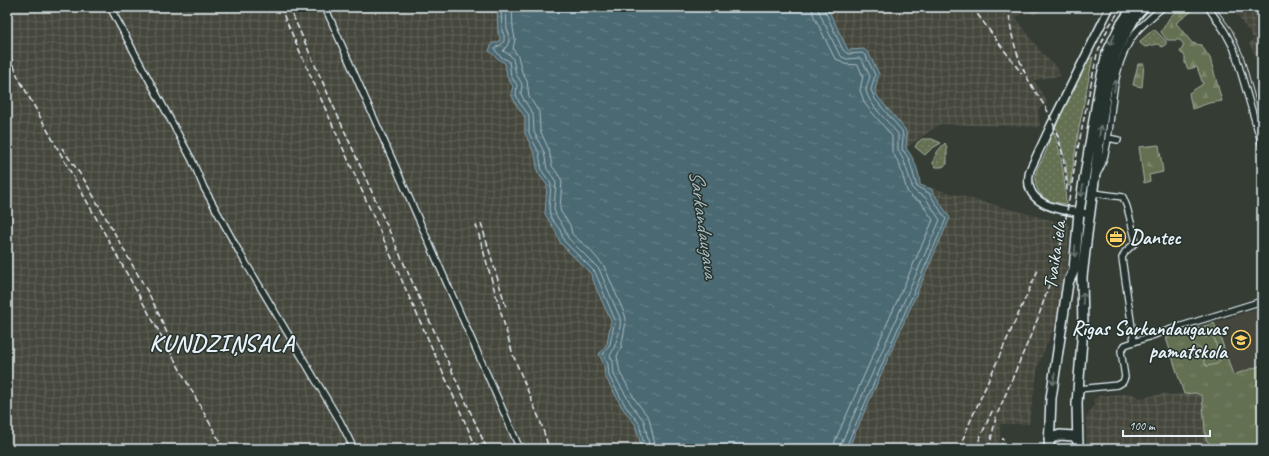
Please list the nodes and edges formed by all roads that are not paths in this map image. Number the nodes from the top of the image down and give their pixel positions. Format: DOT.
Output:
graph roads {
  1 [pos="110,7"];
  2 [pos="325,7"];
  3 [pos="1110,7"];
  4 [pos="1133,7"];
  5 [pos="1144,7"];
  6 [pos="1163,7"];
  7 [pos="1208,7"];
  8 [pos="1108,138"];
  9 [pos="1118,140"];
  10 [pos="1262,145"];
  11 [pos="1090,169"];
  12 [pos="1094,179"];
  13 [pos="1093,193"];
  14 [pos="1079,212"];
  15 [pos="1090,214"];
  16 [pos="1262,301"];
  17 [pos="1134,342"];
  18 [pos="1078,389"];
  19 [pos="1049,444"];
  20 [pos="1078,445"];
  21 [pos="354,449"];
  22 [pos="520,449"];
  1 -- 21 [label="street"];
  2 -- 22 [label="street"];
  3 -- 14 [label="street, Tvaika iela"];
  4 -- 11 [label="main road, one-way"];
  11 -- 5 [label="main road, one-way"];
  8 -- 6 [label="street, one-way"];
  7 -- 10 [label="street"];
  8 -- 9 [label="street"];
  8 -- 12 [label="street"];
  11 -- 12 [label="main road, Tvaika iela"];
  11 -- 14 [label="main road, one-way"];
  12 -- 13 [label="main road, Tvaika iela"];
  13 -- 15 [label="main road, Tvaika iela"];
  13 -- 17 [label="street"];
  14 -- 15 [label="street"];
  14 -- 19 [label="main road, Tvaika iela, one-way"];
  18 -- 15 [label="main road, Tvaika iela, one-way"];
  16 -- 17 [label="street"];
  17 -- 18 [label="street"];
  18 -- 20 [label="main road, Tvaika iela"];
  19 -- 20 [label="main road, Tvaika iela"];
}
